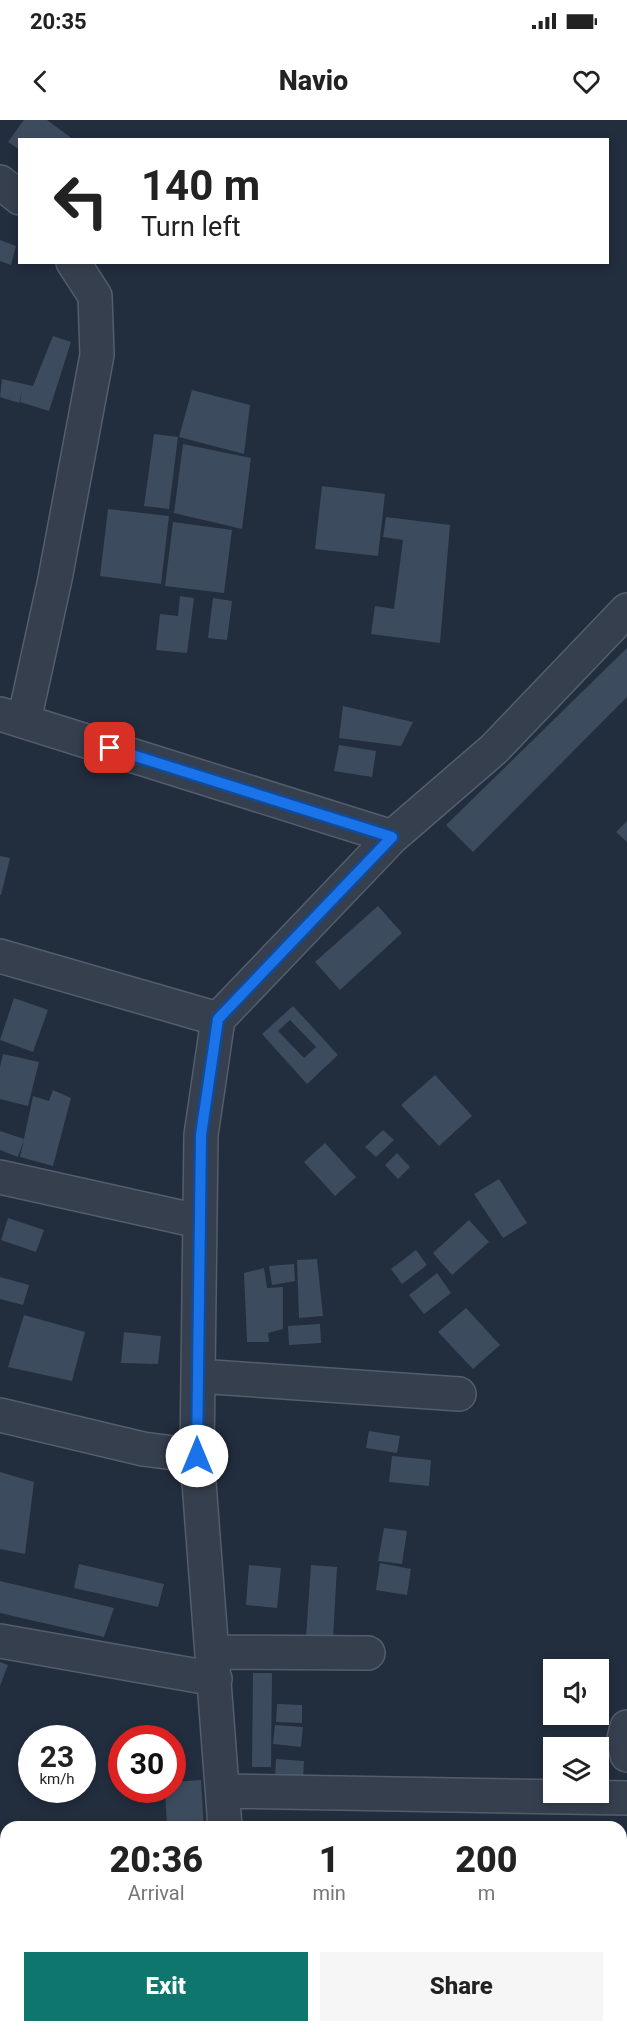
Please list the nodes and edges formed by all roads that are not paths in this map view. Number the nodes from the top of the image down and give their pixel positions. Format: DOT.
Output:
graph roads {
  1 [pos="0,182"];
  2 [pos="18,196"];
  3 [pos="74,264"];
  4 [pos="627,610"];
  5 [pos="12,718"];
  6 [pos="392,837"];
  7 [pos="0,956"];
  8 [pos="218,1019"];
  9 [pos="0,1177"];
  10 [pos="198,1221"];
  11 [pos="198,1376"];
  12 [pos="459,1394"];
  13 [pos="0,1415"];
  14 [pos="197,1456"];
  15 [pos="0,1641"];
  16 [pos="368,1653"];
  17 [pos="214,1666"];
  18 [pos="627,1727"];
  19 [pos="627,1755"];
  20 [pos="223,1791"];
  21 [pos="627,1798"];
  22 [pos="225,1821"];
  1 -- 2 [label="street"];
  3 -- 5 [label="street"];
  4 -- 6 [label="street"];
  5 -- 6 [label="street"];
  6 -- 8 [label="street"];
  7 -- 8 [label="street"];
  8 -- 10 [label="street"];
  9 -- 10 [label="street"];
  10 -- 11 [label="street"];
  11 -- 12 [label="street"];
  11 -- 14 [label="street"];
  13 -- 14 [label="street"];
  14 -- 17 [label="street"];
  15 -- 17 [label="street"];
  16 -- 17 [label="street"];
  17 -- 20 [label="street"];
  18 -- 19 [label="street"];
  20 -- 21 [label="street"];
  20 -- 22 [label="street"];
}
